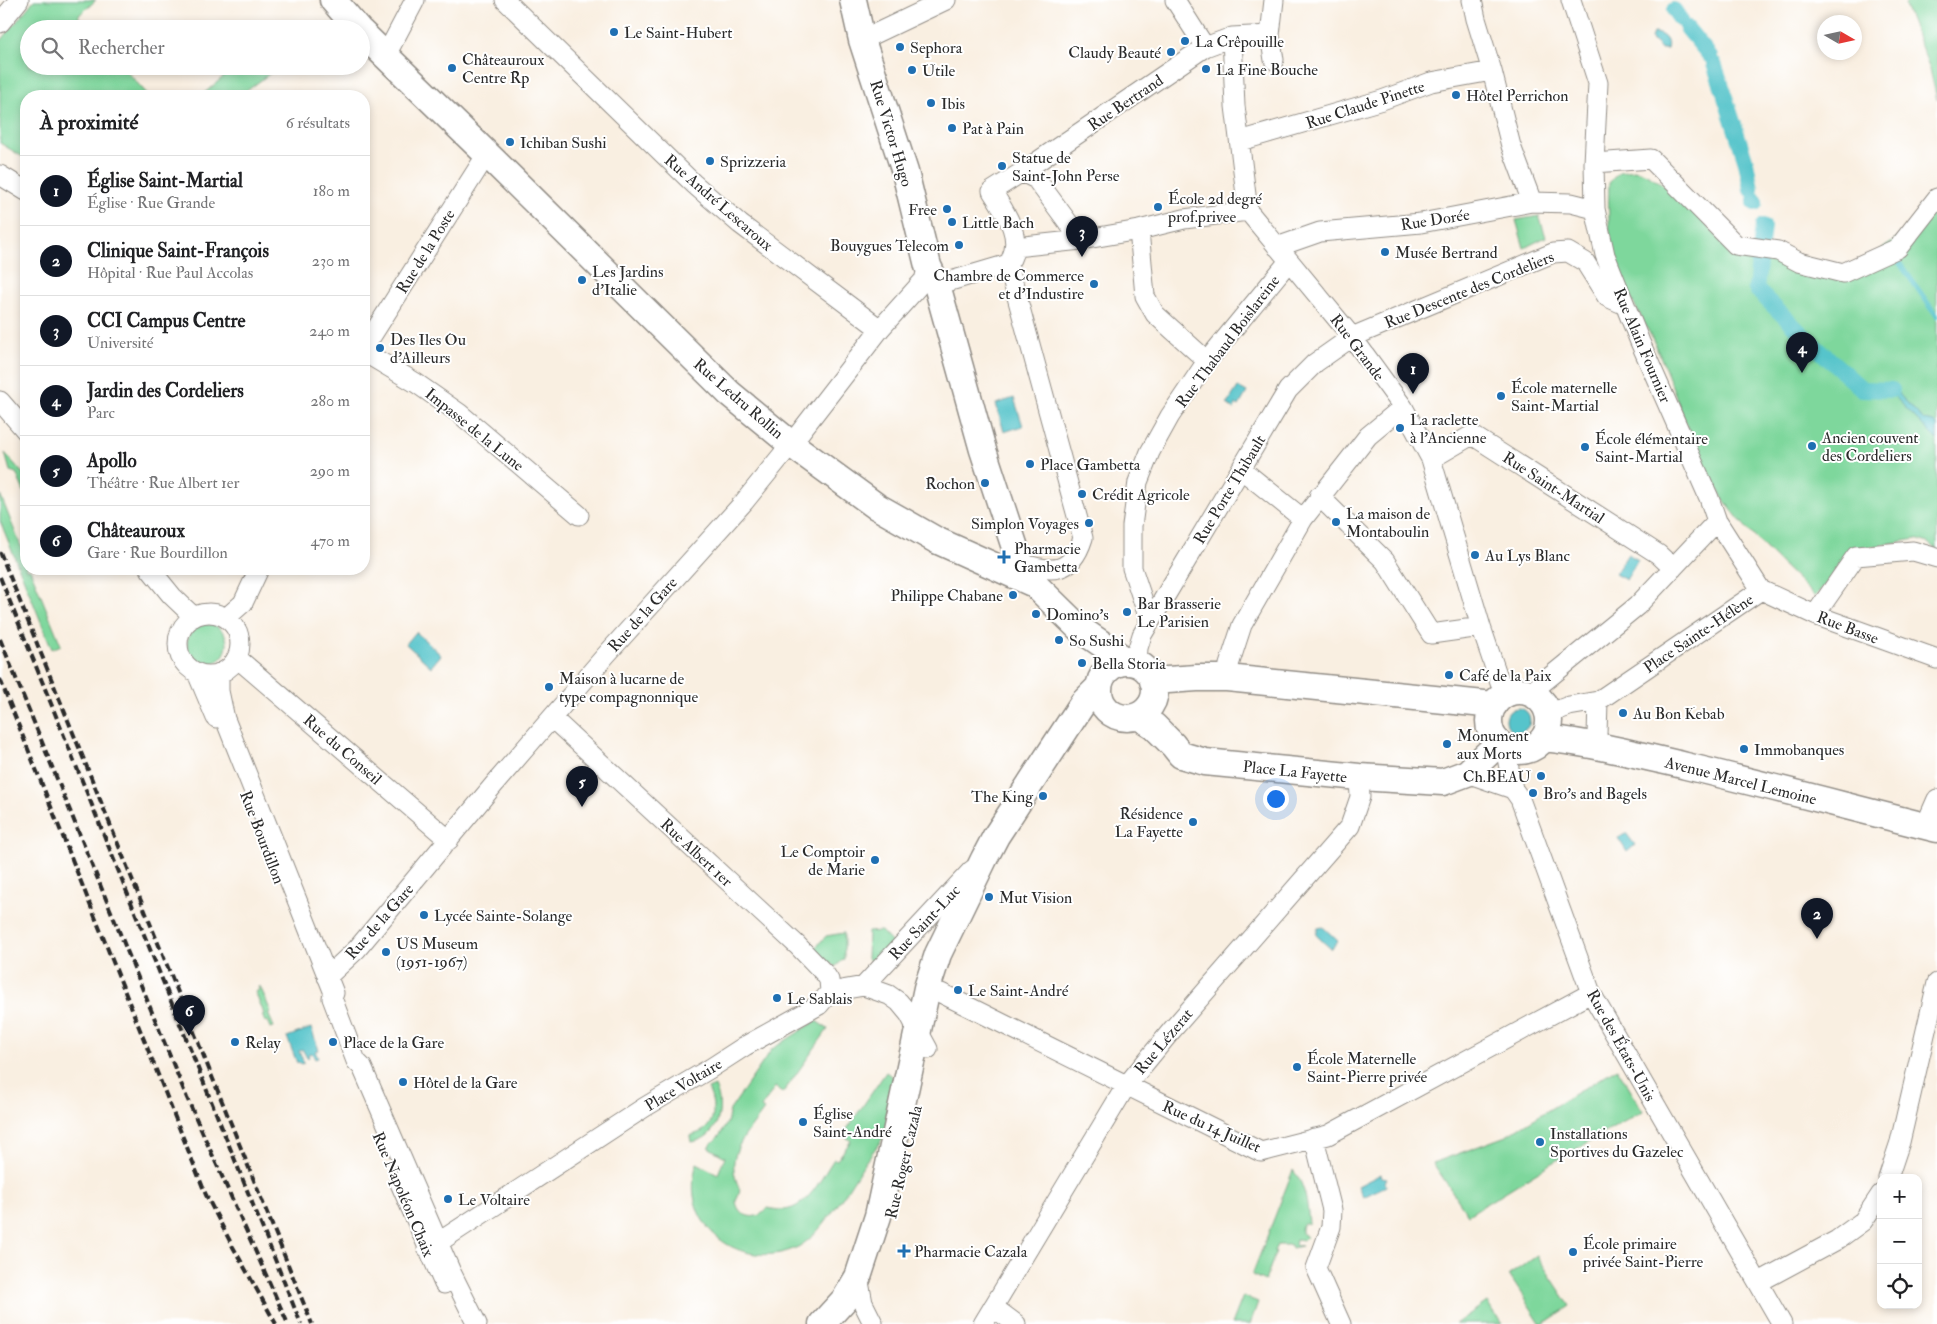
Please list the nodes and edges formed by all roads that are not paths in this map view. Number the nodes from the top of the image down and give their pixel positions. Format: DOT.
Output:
graph roads {
  1 [pos="19,0"];
  2 [pos="332,0"];
  3 [pos="415,0"];
  4 [pos="505,0"];
  5 [pos="853,0"];
  6 [pos="946,0"];
  7 [pos="1175,0"];
  8 [pos="1274,0"];
  9 [pos="1472,0"];
  10 [pos="1570,0"];
  11 [pos="350,20"];
  12 [pos="0,23"];
  13 [pos="1270,35"];
  14 [pos="1232,37"];
  15 [pos="862,40"];
  16 [pos="370,41"];
  17 [pos="1205,47"];
  18 [pos="385,57"];
  19 [pos="1274,60"];
  20 [pos="1492,71"];
  21 [pos="1240,141"];
  22 [pos="487,154"];
  23 [pos="1594,163"];
  24 [pos="1022,172"];
  25 [pos="0,175"];
  26 [pos="20,187"];
  27 [pos="1532,202"];
  28 [pos="1933,207"];
  29 [pos="1595,209"];
  30 [pos="1248,211"];
  31 [pos="1139,230"];
  32 [pos="1081,240"];
  33 [pos="1019,252"];
  34 [pos="1283,254"];
  35 [pos="932,276"];
  36 [pos="1625,305"];
  37 [pos="880,329"];
  38 [pos="1352,337"];
  39 [pos="370,340"];
  40 [pos="370,354"];
  41 [pos="1207,362"];
  42 [pos="0,401"];
  43 [pos="1403,407"];
  44 [pos="20,423"];
  45 [pos="792,444"];
  46 [pos="1431,459"];
  47 [pos="1241,470"];
  48 [pos="1319,496"];
  49 [pos="579,515"];
  50 [pos="1303,519"];
  51 [pos="1717,521"];
  52 [pos="1937,558"];
  53 [pos="1673,568"];
  54 [pos="1027,574"];
  55 [pos="155,575"];
  56 [pos="256,575"];
  57 [pos="1760,590"];
  58 [pos="1815,615"];
  59 [pos="194,617"];
  60 [pos="226,618"];
  61 [pos="1150,622"];
  62 [pos="1480,627"];
  63 [pos="1080,629"];
  64 [pos="237,658"];
  65 [pos="1937,659"];
  66 [pos="1139,669"];
  67 [pos="197,673"];
  68 [pos="220,673"];
  69 [pos="1227,678"];
  70 [pos="1102,680"];
  71 [pos="1510,698"];
  72 [pos="1598,701"];
  73 [pos="1125,715"];
  74 [pos="552,718"];
  75 [pos="1547,724"];
  76 [pos="1597,734"];
  77 [pos="1502,745"];
  78 [pos="1055,747"];
  79 [pos="1467,773"];
  80 [pos="1359,777"];
  81 [pos="1785,785"];
  82 [pos="1513,789"];
  83 [pos="1935,815"];
  84 [pos="449,840"];
  85 [pos="984,859"];
  86 [pos="327,977"];
  87 [pos="1937,983"];
  88 [pos="864,986"];
  89 [pos="934,991"];
  90 [pos="830,992"];
  91 [pos="1590,993"];
  92 [pos="332,998"];
  93 [pos="924,1039"];
  94 [pos="356,1061"];
  95 [pos="1126,1086"];
  96 [pos="380,1107"];
  97 [pos="1314,1138"];
  98 [pos="1889,1174"];
  99 [pos="1877,1199"];
  100 [pos="433,1245"];
  101 [pos="858,1276"];
  102 [pos="1758,1281"];
  103 [pos="993,1308"];
  104 [pos="862,1318"];
  105 [pos="463,1324"];
  106 [pos="477,1324"];
  107 [pos="822,1324"];
  108 [pos="983,1324"];
  109 [pos="1016,1324"];
  110 [pos="1342,1324"];
  111 [pos="1782,1324"];
  1 -- 12 [label="street"];
  2 -- 11 [label="main road"];
  3 -- 18 [label="street"];
  4 -- 37 [label="street, Rue André Lescaroux"];
  5 -- 15 [label="main road, Rue Victor Hugo"];
  6 -- 15 [label="street"];
  7 -- 17 [label="street"];
  8 -- 13 [label="street"];
  9 -- 20 [label="street"];
  10 -- 23 [label="street, Rue Alain Fournier"];
  13 -- 14 [label="street, Rue Bertrand"];
  13 -- 19 [label="street"];
  14 -- 17 [label="street, Rue Bertrand"];
  14 -- 21 [label="street"];
  15 -- 35 [label="main road, Rue Victor Hugo"];
  16 -- 18 [label="main road, Rue Ledru Rollin"];
  17 -- 24 [label="street, Rue Bertrand"];
  18 -- 22 [label="main road, Rue Ledru Rollin"];
  20 -- 21 [label="street, Rue Claude Pinette"];
  20 -- 27 [label="street"];
  21 -- 30 [label="street"];
  22 -- 39 [label="street, Rue de la Poste"];
  22 -- 45 [label="main road, Rue Ledru Rollin"];
  23 -- 28 [label="street"];
  23 -- 29 [label="street, Rue Alain Fournier"];
  24 -- 32 [label="street"];
  24 -- 33 [label="street, Rue Bertrand"];
  25 -- 26 [label="street"];
  27 -- 29 [label="street, Rue Dorée"];
  27 -- 34 [label="street, Rue Dorée"];
  29 -- 36 [label="street, Rue Alain Fournier"];
  30 -- 31 [label="street"];
  30 -- 34 [label="street, Rue Grande"];
  31 -- 32 [label="street"];
  31 -- 41 [label="street"];
  32 -- 33 [label="street"];
  33 -- 35 [label="street"];
  33 -- 54 [label="street"];
  34 -- 38 [label="street, Rue Grande"];
  34 -- 41 [label="street, Rue Thabaud Boislareine"];
  35 -- 37 [label="street, Rue de la Gare"];
  35 -- 54 [label="main road"];
  36 -- 38 [label="street, Rue Descente des Cordeliers"];
  36 -- 51 [label="street, Rue Alain Fournier"];
  37 -- 45 [label="street, Rue de la Gare"];
  38 -- 43 [label="street, Rue Grande"];
  38 -- 47 [label="street, Rue Porte Thibault"];
  40 -- 49 [label="street, Impasse de la Lune"];
  41 -- 61 [label="street, Rue Thabaud Boislareine"];
  42 -- 44 [label="street"];
  43 -- 46 [label="street, Rue Grande"];
  43 -- 48 [label="street"];
  45 -- 54 [label="main road, Rue Ledru Rollin"];
  45 -- 74 [label="street, Rue de la Gare"];
  46 -- 53 [label="street, Rue Saint-Martial"];
  46 -- 62 [label="street, Rue Grande"];
  47 -- 50 [label="street"];
  47 -- 61 [label="street, Rue Porte Thibault"];
  48 -- 50 [label="street"];
  48 -- 62 [label="street"];
  50 -- 69 [label="street"];
  51 -- 53 [label="street"];
  51 -- 57 [label="street, Place Sainte-Hélène"];
  52 -- 58 [label="street"];
  53 -- 71 [label="street"];
  54 -- 63 [label="main road"];
  55 -- 59 [label="street"];
  56 -- 60 [label="street"];
  57 -- 58 [label="street, Rue Basse"];
  57 -- 72 [label="street, Place Sainte-Hélène"];
  58 -- 65 [label="street, Rue Basse"];
  59 -- 60 [label="street"];
  59 -- 67 [label="street"];
  60 -- 64 [label="street"];
  61 -- 66 [label="street, Rue Porte Thibault"];
  62 -- 71 [label="street, Rue Grande"];
  63 -- 66 [label="main road"];
  63 -- 70 [label="main road"];
  64 -- 68 [label="street"];
  64 -- 84 [label="street, Rue du Conseil"];
  66 -- 69 [label="main road"];
  66 -- 70 [label="main road"];
  66 -- 73 [label="main road"];
  67 -- 68 [label="street"];
  67 -- 92 [label="street, Rue Bourdillon"];
  68 -- 86 [label="street, Rue Bourdillon"];
  69 -- 71 [label="main road"];
  70 -- 73 [label="main road"];
  70 -- 78 [label="main road, Rue Saint-Luc"];
  71 -- 75 [label="main road"];
  71 -- 77 [label="main road"];
  72 -- 75 [label="street, Place Sainte-Hélène"];
  72 -- 76 [label="street"];
  73 -- 78 [label="main road, Rue Saint-Luc"];
  73 -- 80 [label="main road, Place La Fayette"];
  74 -- 84 [label="street, Rue de la Gare"];
  74 -- 90 [label="street, Rue Albert 1er"];
  75 -- 76 [label="main road, Avenue Marcel Lemoine"];
  75 -- 77 [label="main road"];
  75 -- 81 [label="main road, Avenue Marcel Lemoine"];
  76 -- 81 [label="main road, Avenue Marcel Lemoine"];
  77 -- 79 [label="main road, Place La Fayette"];
  77 -- 82 [label="street, Rue des États-Unis"];
  78 -- 85 [label="main road, Rue Saint-Luc"];
  79 -- 80 [label="main road, Place La Fayette"];
  79 -- 82 [label="street"];
  80 -- 95 [label="street, Rue Lézerat"];
  81 -- 83 [label="main road, Avenue Marcel Lemoine"];
  82 -- 91 [label="street, Rue des États-Unis"];
  84 -- 86 [label="street, Rue de la Gare"];
  85 -- 88 [label="street, Rue Saint-Luc"];
  85 -- 89 [label="main road, Rue Saint-Luc"];
  86 -- 92 [label="street, Rue Bourdillon"];
  87 -- 98 [label="street"];
  88 -- 90 [label="street"];
  88 -- 93 [label="street"];
  89 -- 93 [label="main road, Rue Roger Cazala"];
  89 -- 95 [label="street, Rue du 14 Juillet"];
  90 -- 100 [label="street, Place Voltaire"];
  91 -- 97 [label="street, Rue du 14 Juillet"];
  91 -- 102 [label="street, Rue des États-Unis"];
  92 -- 94 [label="street, Rue Bourdillon"];
  93 -- 101 [label="main road, Rue Roger Cazala"];
  93 -- 104 [label="main road, Rue Roger Cazala"];
  94 -- 96 [label="street, Rue Bourdillon"];
  94 -- 100 [label="street, Rue Napoléon Chaix"];
  95 -- 97 [label="street, Rue du 14 Juillet"];
  95 -- 103 [label="street, Rue Lézerat"];
  96 -- 100 [label="street, Rue Napoléon Chaix"];
  97 -- 110 [label="street"];
  99 -- 102 [label="street"];
  100 -- 105 [label="street, Rue Napoléon Chaix"];
  100 -- 106 [label="street, Rue Napoléon Chaix"];
  101 -- 104 [label="street"];
  101 -- 107 [label="main road, Rue Roger Cazala"];
  102 -- 111 [label="street, Rue des États-Unis"];
  103 -- 108 [label="street, Rue Lézerat"];
  103 -- 109 [label="street"];
}
